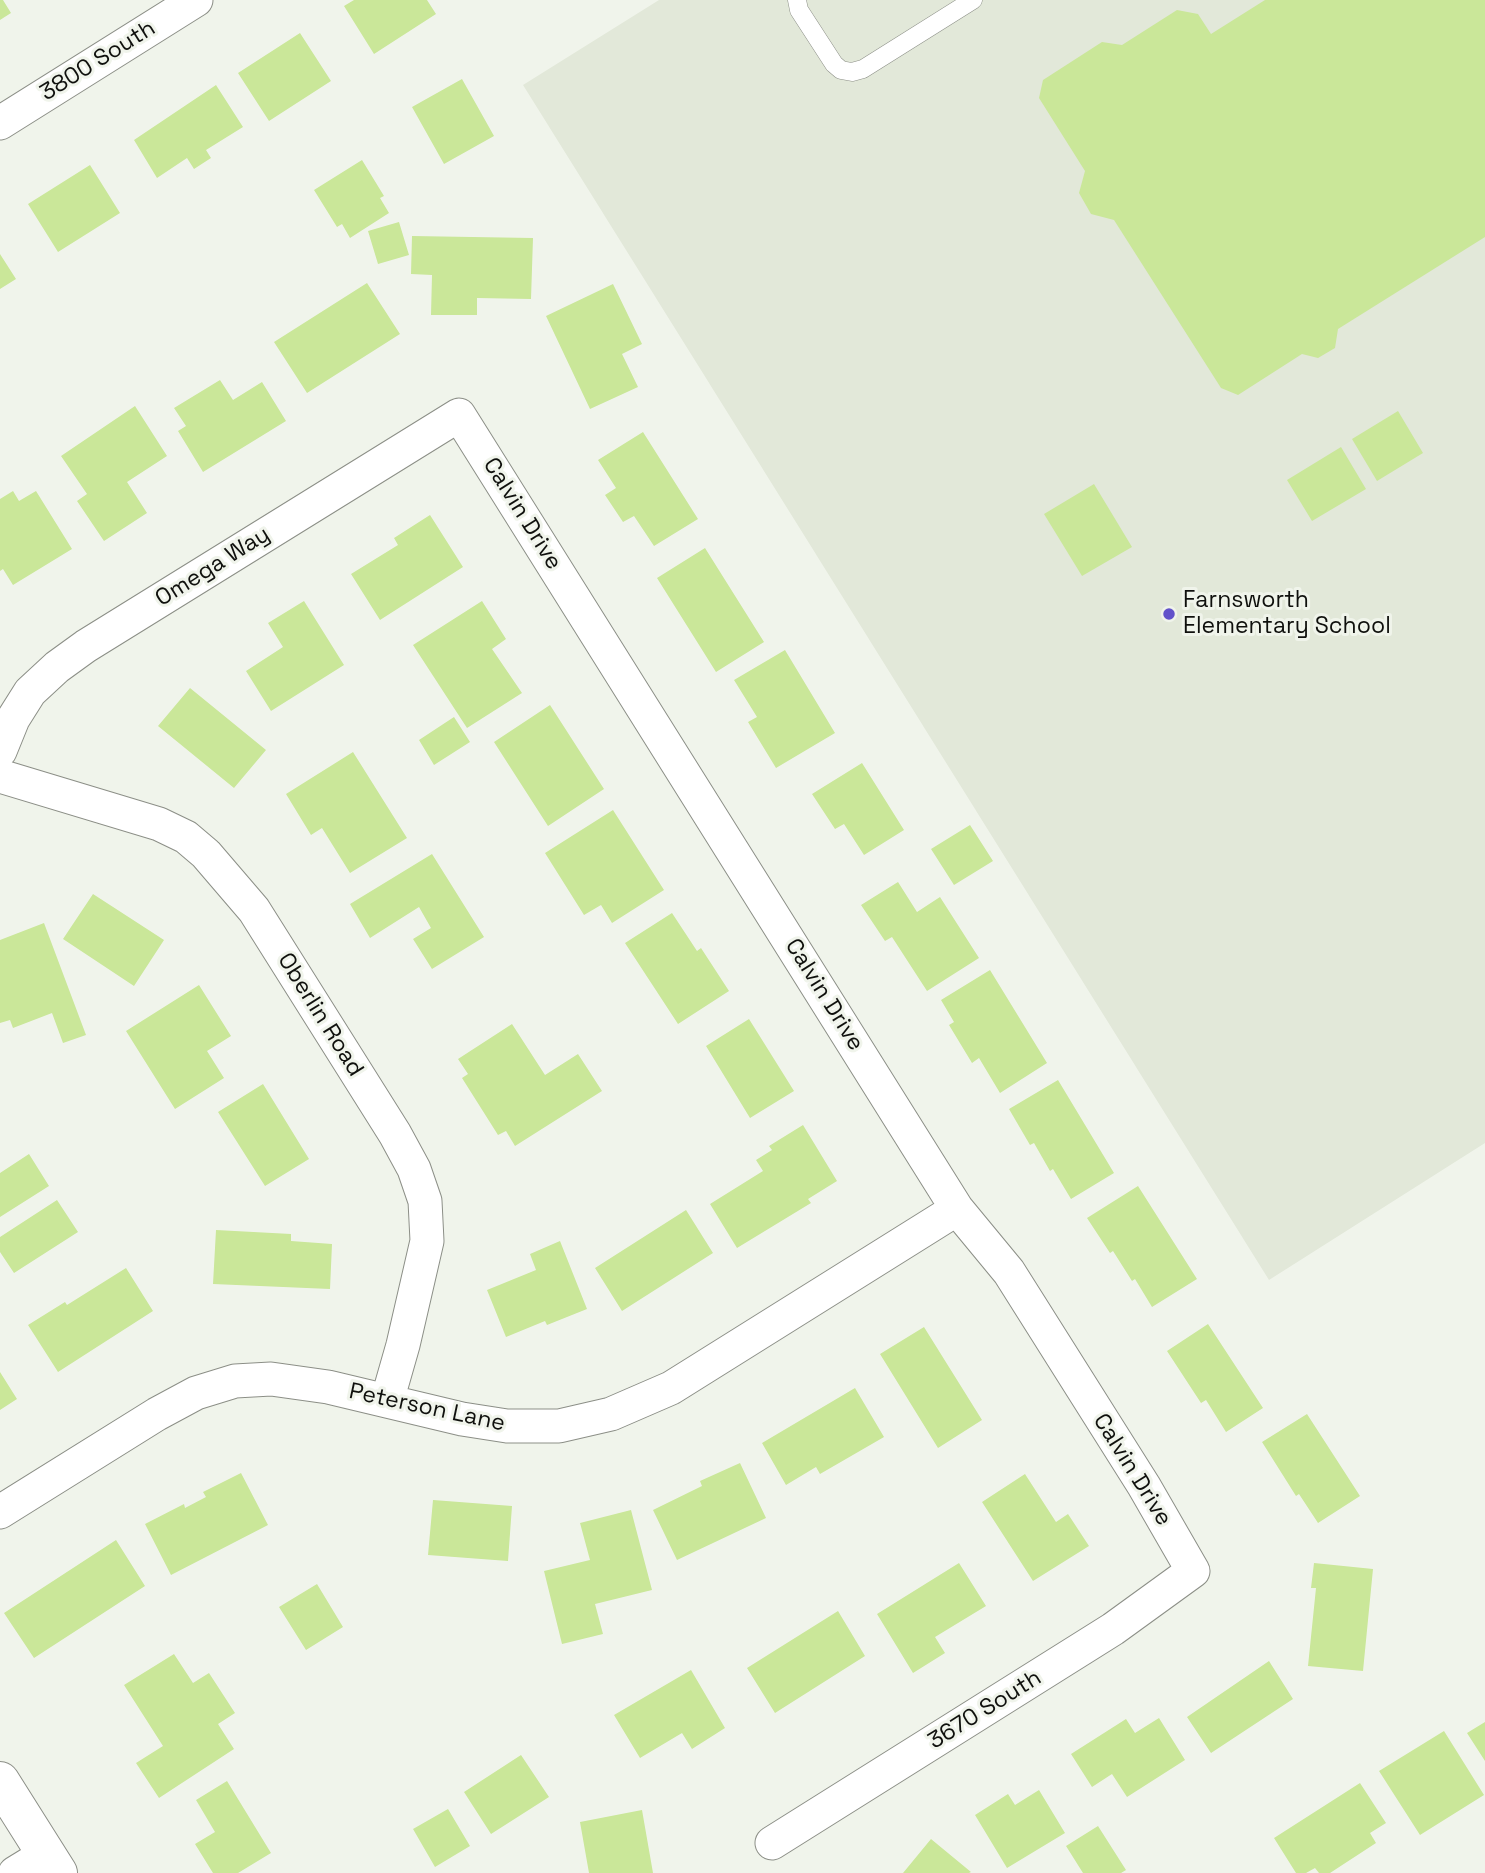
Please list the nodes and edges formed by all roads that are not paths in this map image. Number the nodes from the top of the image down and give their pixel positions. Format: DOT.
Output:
graph roads {
  1 [pos="195,0"];
  2 [pos="797,0"];
  3 [pos="973,0"];
  4 [pos="0,123"];
  5 [pos="459,415"];
  6 [pos="0,751"];
  7 [pos="0,776"];
  8 [pos="957,1209"];
  9 [pos="387,1401"];
  10 [pos="0,1512"];
  11 [pos="1193,1571"];
  12 [pos="0,1780"];
  13 [pos="772,1843"];
  14 [pos="40,1867"];
  1 -- 4 [label="street, 3800 South"];
  2 -- 3 [label="lane"];
  5 -- 6 [label="street, Omega Way"];
  5 -- 8 [label="street, Calvin Drive"];
  7 -- 9 [label="street, Oberlin Road"];
  8 -- 9 [label="street, Peterson Lane"];
  8 -- 11 [label="street, Calvin Drive"];
  9 -- 10 [label="street, Peterson Lane"];
  11 -- 13 [label="street, 3670 South"];
  12 -- 14 [label="street"];
}
